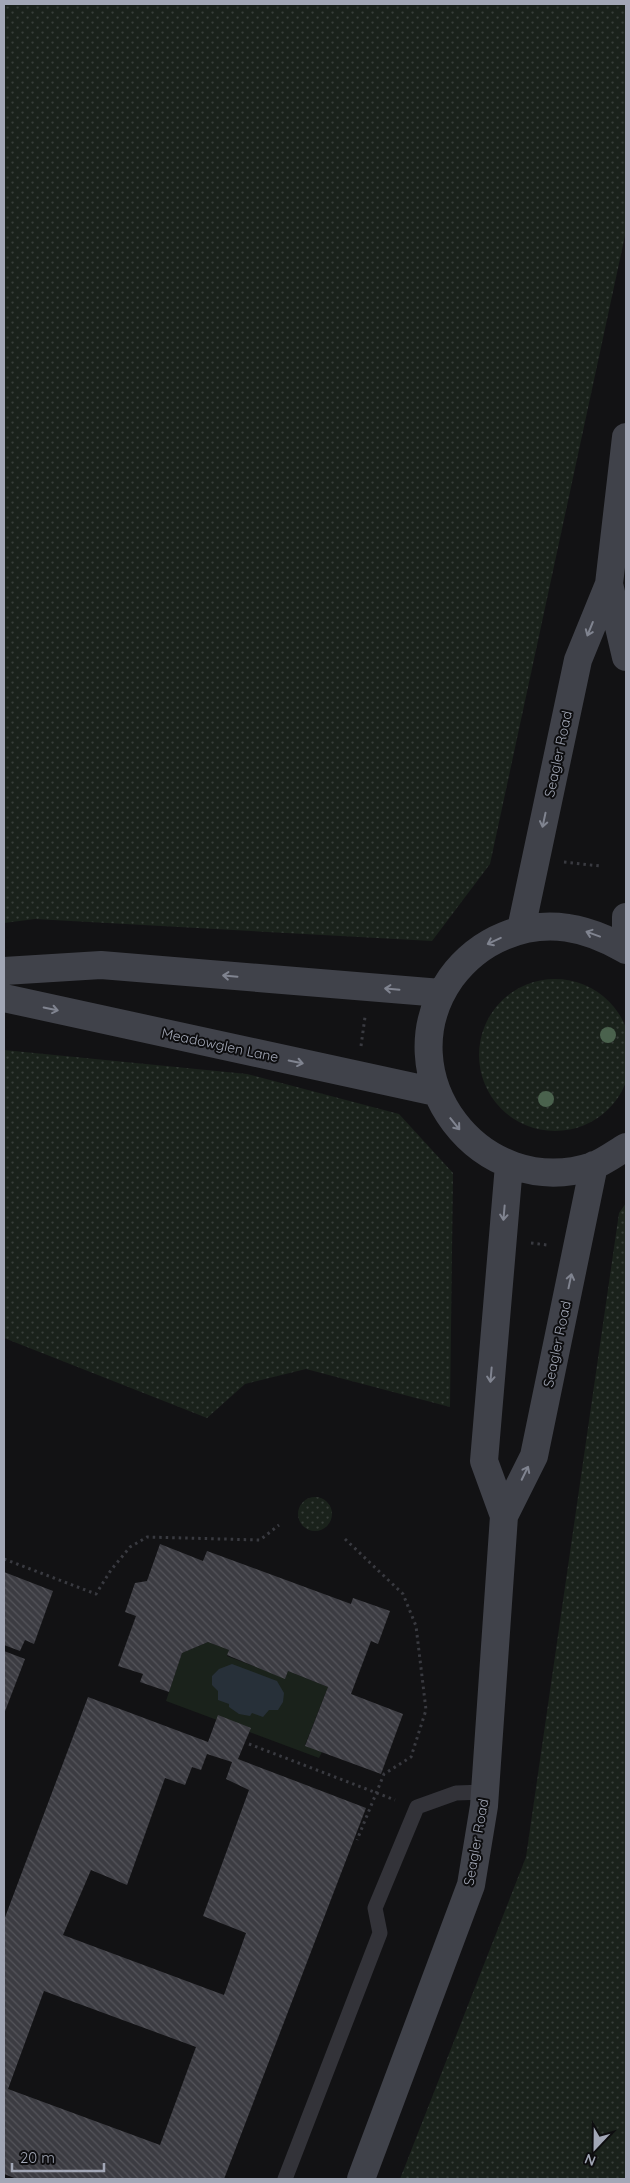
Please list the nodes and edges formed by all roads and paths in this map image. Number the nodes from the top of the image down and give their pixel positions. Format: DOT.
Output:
graph roads {
  1 [pos="626,438"];
  2 [pos="609,584"];
  3 [pos="626,657"];
  4 [pos="555,861"];
  5 [pos="600,866"];
  6 [pos="626,917"];
  7 [pos="521,929"];
  8 [pos="626,950"];
  9 [pos="4,971"];
  10 [pos="441,993"];
  11 [pos="4,998"];
  12 [pos="366,1009"];
  13 [pos="361,1051"];
  14 [pos="436,1092"];
  15 [pos="626,1147"];
  16 [pos="508,1165"];
  17 [pos="594,1166"];
  18 [pos="504,1516"];
  19 [pos="279,1525"];
  20 [pos="346,1540"];
  21 [pos="4,1559"];
  22 [pos="249,1744"];
  23 [pos="376,1792"];
  24 [pos="485,1792"];
  25 [pos="416,1809"];
  26 [pos="357,1840"];
  27 [pos="285,2179"];
  28 [pos="360,2179"];
  1 -- 2 [label="street, Seagler Road"];
  2 -- 3 [label="street, Seagler Road"];
  2 -- 7 [label="street, Seagler Road, one-way"];
  4 -- 5 [label="path"];
  6 -- 8 [label="street"];
  8 -- 7 [label="street, one-way"];
  7 -- 10 [label="street, one-way"];
  10 -- 9 [label="street, one-way"];
  10 -- 14 [label="street"];
  11 -- 14 [label="street, Meadowglen Lane, one-way"];
  12 -- 13 [label="path"];
  14 -- 16 [label="street, one-way"];
  15 -- 17 [label="street"];
  16 -- 17 [label="street"];
  16 -- 18 [label="street, Seagler Road, one-way"];
  18 -- 17 [label="street, Seagler Road, one-way"];
  18 -- 24 [label="street, Seagler Road"];
  19 -- 21 [label="path"];
  20 -- 23 [label="path"];
  22 -- 23 [label="path"];
  23 -- 25 [label="path"];
  23 -- 26 [label="path"];
  24 -- 25 [label="lane"];
  24 -- 28 [label="street, Seagler Road"];
  25 -- 27 [label="lane"];
}
